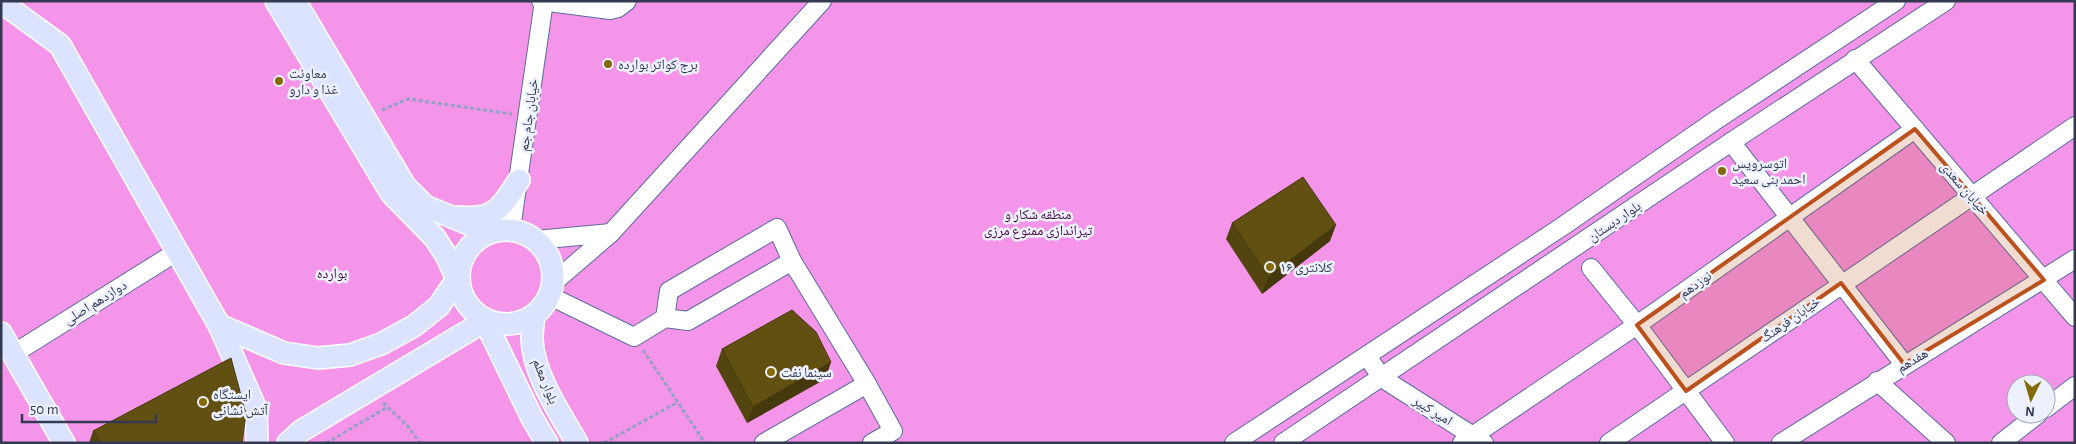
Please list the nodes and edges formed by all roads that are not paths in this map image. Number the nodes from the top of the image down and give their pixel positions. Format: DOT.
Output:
graph roads {
  1 [pos="276,1"];
  2 [pos="295,1"];
  3 [pos="543,1"];
  4 [pos="627,1"];
  5 [pos="822,1"];
  6 [pos="1896,1"];
  7 [pos="1946,1"];
  8 [pos="1,2"];
  9 [pos="1,17"];
  10 [pos="36,28"];
  11 [pos="1855,60"];
  12 [pos="2075,126"];
  13 [pos="1915,129"];
  14 [pos="1731,142"];
  15 [pos="519,180"];
  16 [pos="1972,196"];
  17 [pos="442,213"];
  18 [pos="1790,218"];
  19 [pos="512,229"];
  20 [pos="488,232"];
  21 [pos="611,233"];
  22 [pos="536,240"];
  23 [pos="178,251"];
  24 [pos="2075,259"];
  25 [pos="792,261"];
  26 [pos="1591,268"];
  27 [pos="457,279"];
  28 [pos="2044,280"];
  29 [pos="1841,283"];
  30 [pos="552,289"];
  31 [pos="534,315"];
  32 [pos="2075,317"];
  33 [pos="665,318"];
  34 [pos="485,321"];
  35 [pos="219,325"];
  36 [pos="1636,325"];
  37 [pos="1,333"];
  38 [pos="13,354"];
  39 [pos="1367,356"];
  40 [pos="1904,364"];
  41 [pos="1382,378"];
  42 [pos="1877,381"];
  43 [pos="867,384"];
  44 [pos="2075,386"];
  45 [pos="1686,390"];
  46 [pos="2056,400"];
  47 [pos="2025,424"];
  48 [pos="1473,440"];
  49 [pos="64,443"];
  50 [pos="257,443"];
  51 [pos="288,443"];
  52 [pos="546,443"];
  53 [pos="577,443"];
  54 [pos="764,443"];
  55 [pos="872,443"];
  56 [pos="1234,443"];
  57 [pos="1283,443"];
  58 [pos="1609,443"];
  59 [pos="1725,443"];
  60 [pos="1781,443"];
  61 [pos="1946,443"];
  62 [pos="2001,443"];
  1 -- 27 [label="main road"];
  2 -- 17 [label="main road"];
  3 -- 4 [label="street"];
  3 -- 15 [label="street, خیابان جام جم"];
  5 -- 21 [label="street"];
  6 -- 39 [label="street, بلوار دبستان"];
  7 -- 11 [label="street, بلوار دبستان"];
  8 -- 10 [label="main road"];
  9 -- 10 [label="main road"];
  10 -- 23 [label="main road"];
  11 -- 13 [label="street, خیابان سعدی"];
  11 -- 14 [label="street, بلوار دبستان"];
  12 -- 16 [label="street, خیابان فرهنگ"];
  13 -- 16 [label="street, خیابان سعدی"];
  13 -- 18 [label="street, نوزدهم"];
  14 -- 18 [label="street"];
  14 -- 41 [label="street, بلوار دبستان"];
  15 -- 17 [label="main road"];
  15 -- 19 [label="street, خیابان جام جم"];
  16 -- 28 [label="street, خیابان سعدی"];
  16 -- 29 [label="street, خیابان فرهنگ"];
  17 -- 20 [label="main road"];
  18 -- 29 [label="street"];
  18 -- 36 [label="street, نوزدهم"];
  19 -- 20 [label="main road"];
  19 -- 22 [label="main road"];
  20 -- 27 [label="main road"];
  21 -- 22 [label="street"];
  21 -- 30 [label="street"];
  22 -- 30 [label="main road"];
  23 -- 35 [label="main road"];
  23 -- 38 [label="street, دوازدهم اصلی"];
  24 -- 28 [label="street, هفدهم"];
  25 -- 33 [label="street"];
  25 -- 33 [label="street"];
  25 -- 43 [label="street"];
  26 -- 36 [label="street"];
  27 -- 34 [label="main road"];
  27 -- 35 [label="main road"];
  28 -- 32 [label="street, خیابان سعدی"];
  28 -- 40 [label="street, هفدهم"];
  29 -- 40 [label="street"];
  29 -- 45 [label="street, خیابان فرهنگ"];
  30 -- 31 [label="main road"];
  30 -- 33 [label="street"];
  31 -- 34 [label="main road"];
  31 -- 53 [label="main road, بلوار معلم"];
  34 -- 51 [label="main road"];
  34 -- 52 [label="main road, بلوار معلم"];
  35 -- 50 [label="main road"];
  36 -- 45 [label="street"];
  36 -- 48 [label="street, نوزدهم"];
  37 -- 38 [label="main road"];
  38 -- 49 [label="main road"];
  39 -- 41 [label="street"];
  39 -- 56 [label="street, بلوار دبستان"];
  40 -- 42 [label="street, هفدهم"];
  41 -- 48 [label="street, امیر کبیر"];
  41 -- 57 [label="street, بلوار دبستان"];
  42 -- 60 [label="street, هفدهم"];
  42 -- 61 [label="street"];
  43 -- 54 [label="street"];
  43 -- 55 [label="street"];
  44 -- 46 [label="street"];
  45 -- 58 [label="street, خیابان فرهنگ"];
  45 -- 59 [label="street"];
  47 -- 62 [label="street"];
}
